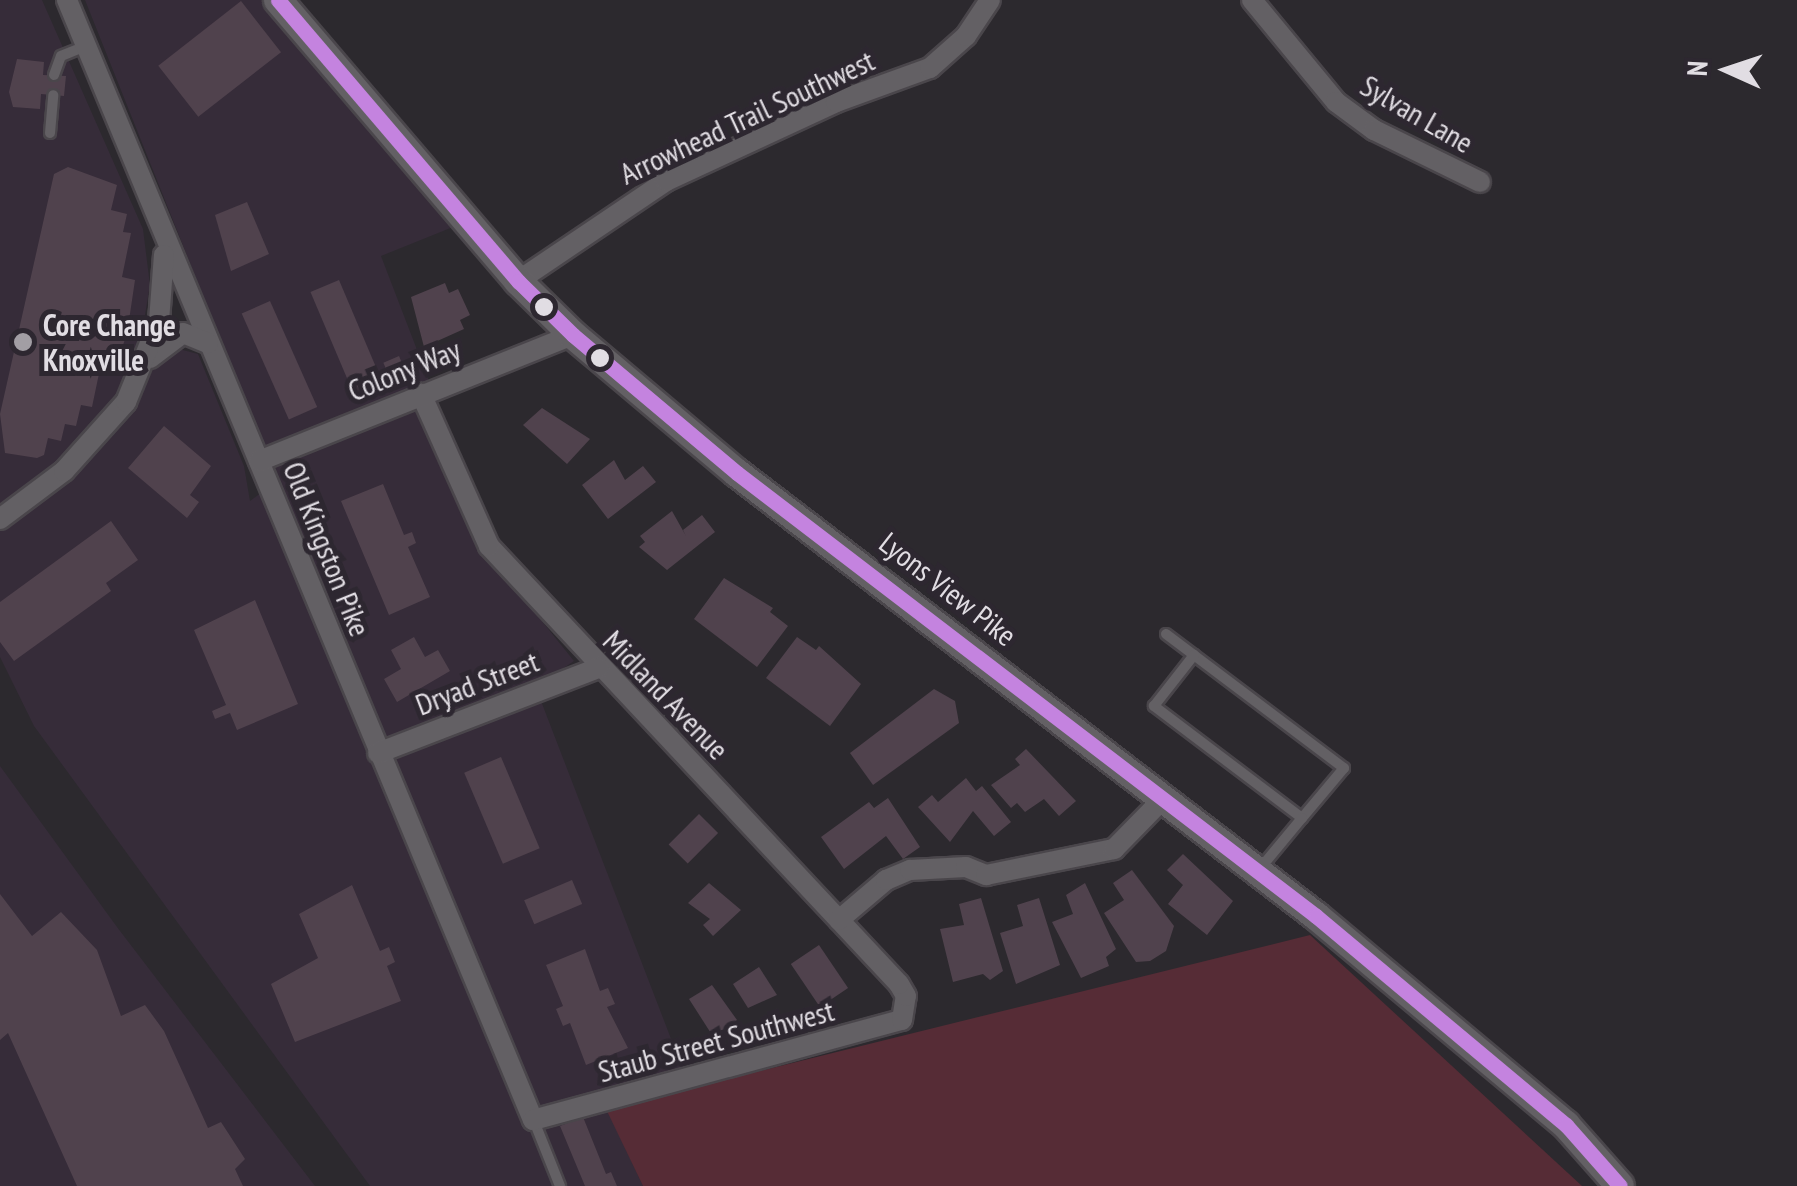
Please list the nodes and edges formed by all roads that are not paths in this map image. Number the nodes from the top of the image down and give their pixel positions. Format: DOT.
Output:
graph roads {
  1 [pos="67,0"];
  2 [pos="278,0"];
  3 [pos="990,0"];
  4 [pos="1252,0"];
  5 [pos="86,46"];
  6 [pos="54,76"];
  7 [pos="53,95"];
  8 [pos="50,133"];
  9 [pos="1480,182"];
  10 [pos="164,238"];
  11 [pos="518,282"];
  12 [pos="573,335"];
  13 [pos="208,343"];
  14 [pos="142,367"];
  15 [pos="421,394"];
  16 [pos="259,462"];
  17 [pos="0,519"];
  18 [pos="1166,634"];
  19 [pos="1194,655"];
  20 [pos="598,668"];
  21 [pos="378,754"];
  22 [pos="1164,798"];
  23 [pos="1302,818"];
  24 [pos="1258,872"];
  25 [pos="840,920"];
  26 [pos="906,1009"];
  27 [pos="533,1120"];
  28 [pos="560,1186"];
  29 [pos="1620,1186"];
  1 -- 5 [label="street, Old Kingston Pike"];
  2 -- 11 [label="street, Lyons View Pike"];
  3 -- 11 [label="street, Arrowhead Trail Southwest"];
  4 -- 9 [label="street, Sylvan Lane"];
  5 -- 6 [label="lane"];
  5 -- 10 [label="street, Old Kingston Pike"];
  7 -- 8 [label="lane"];
  10 -- 13 [label="street, Old Kingston Pike"];
  10 -- 14 [label="street"];
  11 -- 12 [label="street, Lyons View Pike"];
  12 -- 15 [label="street, Colony Way"];
  12 -- 22 [label="street, Lyons View Pike"];
  13 -- 14 [label="street"];
  13 -- 16 [label="street, Old Kingston Pike"];
  14 -- 17 [label="street"];
  15 -- 16 [label="street, Colony Way"];
  15 -- 20 [label="street, Midland Avenue"];
  16 -- 21 [label="street, Old Kingston Pike"];
  18 -- 19 [label="lane"];
  19 -- 23 [label="lane"];
  19 -- 23 [label="lane"];
  20 -- 21 [label="street, Dryad Street"];
  20 -- 25 [label="street, Midland Avenue"];
  21 -- 27 [label="street, Old Kingston Pike"];
  22 -- 24 [label="street, Lyons View Pike"];
  22 -- 25 [label="street"];
  23 -- 24 [label="lane"];
  24 -- 29 [label="street, Lyons View Pike"];
  25 -- 26 [label="street, Midland Avenue"];
  26 -- 27 [label="street, Staub Street Southwest"];
  27 -- 28 [label="lane"];
}
